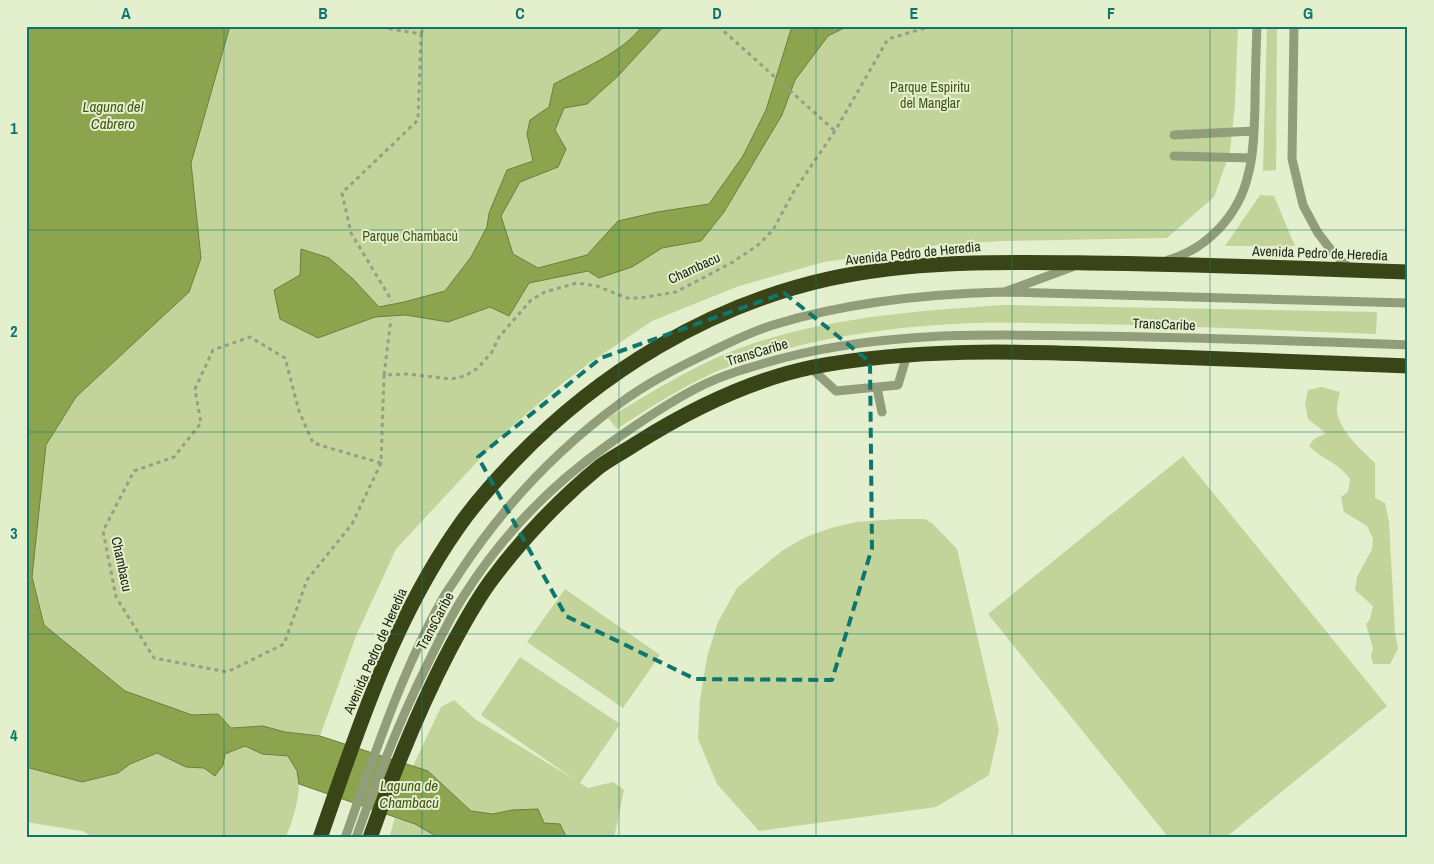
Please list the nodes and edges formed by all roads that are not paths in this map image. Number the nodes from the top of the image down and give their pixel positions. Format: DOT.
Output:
graph roads {
  1 [pos="1257,26"];
  2 [pos="1294,26"];
  3 [pos="1254,131"];
  4 [pos="1174,135"];
  5 [pos="1174,156"];
  6 [pos="1251,158"];
  7 [pos="1082,263"];
  8 [pos="1155,264"];
  9 [pos="1352,270"];
  10 [pos="1408,272"];
  11 [pos="1003,292"];
  12 [pos="1408,303"];
  13 [pos="1408,345"];
  14 [pos="907,355"];
  15 [pos="1408,366"];
  16 [pos="812,368"];
  17 [pos="877,388"];
  18 [pos="882,412"];
  19 [pos="400,740"];
  20 [pos="372,812"];
  21 [pos="320,838"];
  22 [pos="345,838"];
  23 [pos="356,838"];
  24 [pos="370,838"];
  1 -- 3 [label="lane"];
  2 -- 9 [label="lane"];
  3 -- 4 [label="lane"];
  3 -- 6 [label="lane"];
  5 -- 6 [label="lane"];
  6 -- 8 [label="lane"];
  7 -- 8 [label="highway, Avenida Pedro de Heredia"];
  7 -- 11 [label="lane, TransCaribe"];
  7 -- 21 [label="highway, Avenida Pedro de Heredia"];
  8 -- 9 [label="highway, Avenida Pedro de Heredia"];
  9 -- 10 [label="highway, Avenida Pedro de Heredia"];
  11 -- 12 [label="lane, TransCaribe"];
  11 -- 22 [label="lane, TransCaribe"];
  13 -- 19 [label="lane, TransCaribe"];
  14 -- 15 [label="highway"];
  14 -- 16 [label="highway"];
  14 -- 17 [label="lane"];
  16 -- 17 [label="lane"];
  16 -- 19 [label="highway"];
  17 -- 18 [label="lane"];
  19 -- 20 [label="highway"];
  20 -- 23 [label="lane"];
  20 -- 24 [label="highway"];
}
